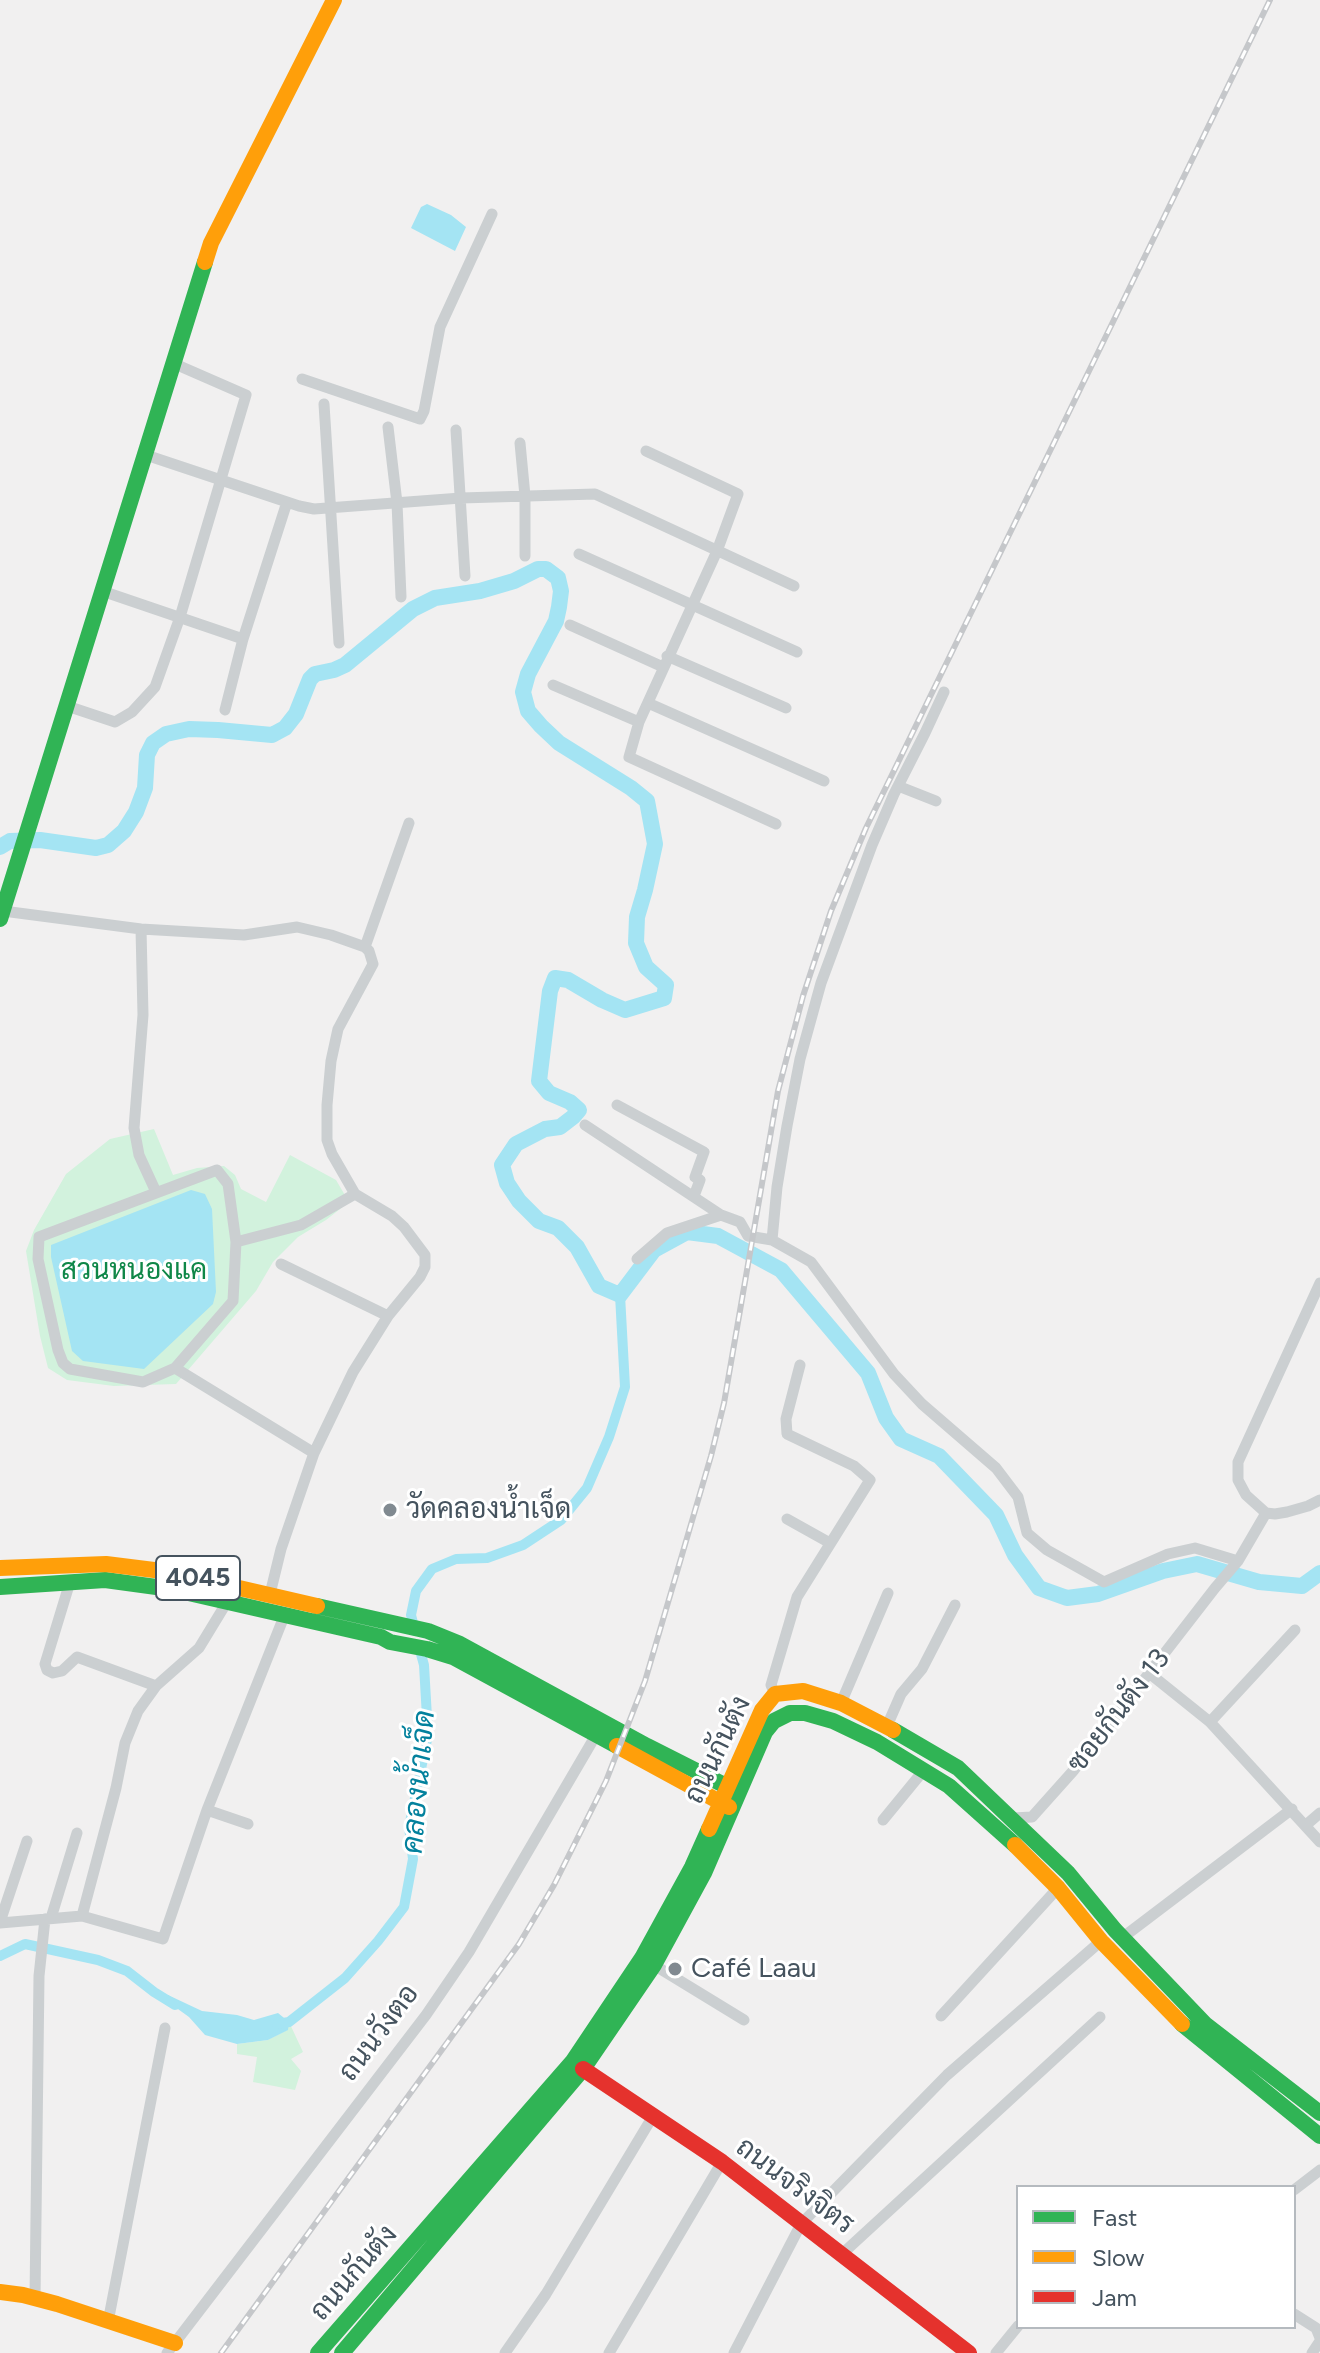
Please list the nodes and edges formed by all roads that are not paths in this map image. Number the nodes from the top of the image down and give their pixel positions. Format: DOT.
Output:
graph roads {
  1 [pos="334,0"];
  2 [pos="492,214"];
  3 [pos="175,364"];
  4 [pos="302,379"];
  5 [pos="324,404"];
  6 [pos="388,427"];
  7 [pos="456,430"];
  8 [pos="520,443"];
  9 [pos="646,451"];
  10 [pos="146,455"];
  11 [pos="220,479"];
  12 [pos="525,496"];
  13 [pos="461,498"];
  14 [pos="287,502"];
  15 [pos="397,503"];
  16 [pos="331,507"];
  17 [pos="717,551"];
  18 [pos="579,554"];
  19 [pos="525,556"];
  20 [pos="465,576"];
  21 [pos="794,586"];
  22 [pos="102,591"];
  23 [pos="401,597"];
  24 [pos="691,606"];
  25 [pos="180,617"];
  26 [pos="570,625"];
  27 [pos="243,639"];
  28 [pos="339,643"];
  29 [pos="797,652"];
  30 [pos="665,662"];
  31 [pos="553,685"];
  32 [pos="944,692"];
  33 [pos="648,703"];
  34 [pos="67,706"];
  35 [pos="786,708"];
  36 [pos="225,710"];
  37 [pos="639,722"];
  38 [pos="824,781"];
  39 [pos="898,786"];
  40 [pos="936,801"];
  41 [pos="409,823"];
  42 [pos="776,824"];
  43 [pos="1,915"];
  44 [pos="141,929"];
  45 [pos="365,947"];
  46 [pos="617,1105"];
  47 [pos="585,1125"];
  48 [pos="156,1192"];
  49 [pos="355,1194"];
  50 [pos="694,1196"];
  51 [pos="721,1215"];
  52 [pos="772,1240"];
  53 [pos="236,1242"];
  54 [pos="637,1259"];
  55 [pos="281,1264"];
  56 [pos="1320,1283"];
  57 [pos="388,1316"];
  58 [pos="800,1365"];
  59 [pos="175,1368"];
  60 [pos="314,1453"];
  61 [pos="1320,1500"];
  62 [pos="1266,1513"];
  63 [pos="787,1519"];
  64 [pos="830,1543"];
  65 [pos="1238,1561"];
  66 [pos="0,1568"];
  67 [pos="70,1582"];
  68 [pos="0,1587"];
  69 [pos="888,1593"];
  70 [pos="270,1594"];
  71 [pos="227,1602"];
  72 [pos="955,1605"];
  73 [pos="285,1614"];
  74 [pos="1295,1630"];
  75 [pos="1149,1673"];
  76 [pos="156,1686"];
  77 [pos="775,1694"];
  78 [pos="841,1703"];
  79 [pos="1210,1722"];
  80 [pos="887,1726"];
  81 [pos="596,1735"];
  82 [pos="877,1742"];
  83 [pos="924,1770"];
  84 [pos="729,1798"];
  85 [pos="1292,1809"];
  86 [pos="207,1810"];
  87 [pos="1320,1813"];
  88 [pos="1013,1818"];
  89 [pos="883,1820"];
  90 [pos="248,1824"];
  91 [pos="1306,1825"];
  92 [pos="1001,1831"];
  93 [pos="77,1833"];
  94 [pos="27,1841"];
  95 [pos="1320,1842"];
  96 [pos="1058,1888"];
  97 [pos="82,1916"];
  98 [pos="48,1918"];
  99 [pos="0,1923"];
  100 [pos="1118,1934"];
  101 [pos="1101,1941"];
  102 [pos="658,1943"];
  103 [pos="654,1965"];
  104 [pos="941,2016"];
  105 [pos="1100,2017"];
  106 [pos="744,2020"];
  107 [pos="165,2028"];
  108 [pos="578,2065"];
  109 [pos="1245,2066"];
  110 [pos="1320,2113"];
  111 [pos="653,2116"];
  112 [pos="1320,2136"];
  113 [pos="722,2162"];
  114 [pos="1320,2170"];
  115 [pos="1296,2188"];
  116 [pos="801,2224"];
  117 [pos="842,2254"];
  118 [pos="0,2292"];
  119 [pos="35,2298"];
  120 [pos="364,2314"];
  121 [pos="1296,2315"];
  122 [pos="108,2322"];
  123 [pos="1016,2328"];
  124 [pos="1320,2340"];
  125 [pos="171,2348"];
  126 [pos="318,2353"];
  127 [pos="342,2353"];
  128 [pos="505,2353"];
  129 [pos="609,2353"];
  130 [pos="734,2353"];
  131 [pos="969,2353"];
  132 [pos="996,2353"];
  133 [pos="1312,2353"];
  1 -- 3 [label="main road"];
  2 -- 4 [label="street"];
  3 -- 10 [label="main road"];
  3 -- 11 [label="street"];
  5 -- 16 [label="street"];
  6 -- 15 [label="street"];
  7 -- 13 [label="street"];
  8 -- 12 [label="street"];
  9 -- 17 [label="street"];
  10 -- 11 [label="street"];
  10 -- 22 [label="main road"];
  11 -- 14 [label="street"];
  11 -- 25 [label="street"];
  12 -- 13 [label="street"];
  12 -- 17 [label="street"];
  12 -- 19 [label="street"];
  13 -- 15 [label="street"];
  13 -- 20 [label="street"];
  14 -- 16 [label="street"];
  14 -- 27 [label="street"];
  15 -- 16 [label="street"];
  15 -- 23 [label="street"];
  16 -- 28 [label="street"];
  17 -- 21 [label="street"];
  17 -- 24 [label="street"];
  18 -- 24 [label="street"];
  22 -- 25 [label="street"];
  22 -- 34 [label="main road"];
  24 -- 29 [label="street"];
  24 -- 30 [label="street"];
  25 -- 27 [label="street"];
  25 -- 34 [label="street"];
  26 -- 30 [label="street"];
  27 -- 36 [label="street"];
  30 -- 33 [label="street"];
  30 -- 35 [label="street"];
  31 -- 37 [label="street"];
  32 -- 39 [label="street"];
  33 -- 37 [label="street"];
  33 -- 38 [label="street"];
  34 -- 43 [label="main road"];
  37 -- 42 [label="street"];
  39 -- 40 [label="street"];
  39 -- 52 [label="street"];
  41 -- 45 [label="street"];
  43 -- 44 [label="street"];
  44 -- 45 [label="street"];
  44 -- 48 [label="street"];
  45 -- 49 [label="street"];
  46 -- 50 [label="street"];
  47 -- 50 [label="street"];
  48 -- 53 [label="street"];
  48 -- 59 [label="street"];
  49 -- 53 [label="street"];
  49 -- 57 [label="street"];
  50 -- 51 [label="street"];
  51 -- 52 [label="street"];
  51 -- 54 [label="street"];
  52 -- 65 [label="street"];
  53 -- 59 [label="street"];
  55 -- 57 [label="street"];
  56 -- 62 [label="street"];
  57 -- 60 [label="street"];
  58 -- 64 [label="street"];
  59 -- 60 [label="street"];
  60 -- 70 [label="street"];
  61 -- 62 [label="street"];
  62 -- 65 [label="street, ซอยกันตัง 13"];
  63 -- 64 [label="street"];
  64 -- 77 [label="street"];
  65 -- 75 [label="street, ซอยกันตัง 13"];
  66 -- 70 [label="main road, 4045"];
  67 -- 68 [label="main road, 4045"];
  67 -- 71 [label="main road, 4045"];
  67 -- 76 [label="street"];
  69 -- 78 [label="street"];
  70 -- 84 [label="main road, 4045"];
  71 -- 73 [label="main road, 4045"];
  71 -- 76 [label="street"];
  72 -- 80 [label="street"];
  73 -- 81 [label="main road, 4045"];
  73 -- 86 [label="street"];
  74 -- 79 [label="street"];
  75 -- 79 [label="street"];
  75 -- 88 [label="street, ซอยกันตัง 13"];
  76 -- 97 [label="street"];
  77 -- 78 [label="main road, ถนนกันตัง"];
  77 -- 84 [label="main road, ถนนกันตัง"];
  78 -- 80 [label="main road, ถนนกันตัง"];
  79 -- 85 [label="street"];
  80 -- 82 [label="main road"];
  80 -- 88 [label="main road, ถนนกันตัง"];
  81 -- 84 [label="main road, 4045"];
  81 -- 125 [label="street, ถนนวังตอ"];
  82 -- 83 [label="main road, ถนนกันตัง"];
  82 -- 84 [label="main road, ถนนกันตัง"];
  83 -- 89 [label="street"];
  83 -- 92 [label="main road, ถนนกันตัง"];
  84 -- 102 [label="main road, ถนนกันตัง"];
  85 -- 91 [label="street"];
  85 -- 100 [label="street"];
  86 -- 90 [label="street"];
  86 -- 97 [label="street"];
  87 -- 91 [label="street"];
  88 -- 92 [label="main road"];
  88 -- 100 [label="main road, ถนนกันตัง"];
  91 -- 95 [label="street"];
  92 -- 96 [label="main road, ถนนกันตัง"];
  93 -- 98 [label="street"];
  94 -- 99 [label="street"];
  96 -- 101 [label="main road, ถนนกันตัง"];
  96 -- 104 [label="street"];
  97 -- 98 [label="street"];
  98 -- 99 [label="street"];
  98 -- 119 [label="street"];
  100 -- 101 [label="main road"];
  100 -- 109 [label="main road, ถนนกันตัง"];
  101 -- 109 [label="main road, ถนนกันตัง"];
  101 -- 116 [label="street"];
  102 -- 103 [label="main road, ถนนกันตัง"];
  102 -- 108 [label="main road, ถนนกันตัง"];
  103 -- 106 [label="street"];
  103 -- 108 [label="main road, ถนนกันตัง"];
  105 -- 117 [label="street"];
  107 -- 122 [label="street"];
  108 -- 111 [label="main road, ถนนจริงจิตร"];
  108 -- 120 [label="main road, ถนนกันตัง"];
  109 -- 110 [label="main road, ถนนกันตัง"];
  109 -- 112 [label="main road, ถนนกันตัง"];
  111 -- 113 [label="main road, ถนนจริงจิตร"];
  111 -- 128 [label="street"];
  113 -- 116 [label="main road, ถนนจริงจิตร"];
  113 -- 129 [label="street"];
  114 -- 115 [label="street"];
  116 -- 117 [label="main road, ถนนจริงจิตร"];
  116 -- 130 [label="street"];
  117 -- 131 [label="main road, ถนนจริงจิตร"];
  118 -- 119 [label="main road, ถนนวังตอ"];
  119 -- 122 [label="main road, ถนนวังตอ"];
  120 -- 126 [label="main road, ถนนกันตัง"];
  120 -- 127 [label="main road, ถนนกันตัง"];
  121 -- 124 [label="street"];
  122 -- 125 [label="main road, ถนนวังตอ"];
  123 -- 132 [label="street"];
  124 -- 133 [label="street"];
}
